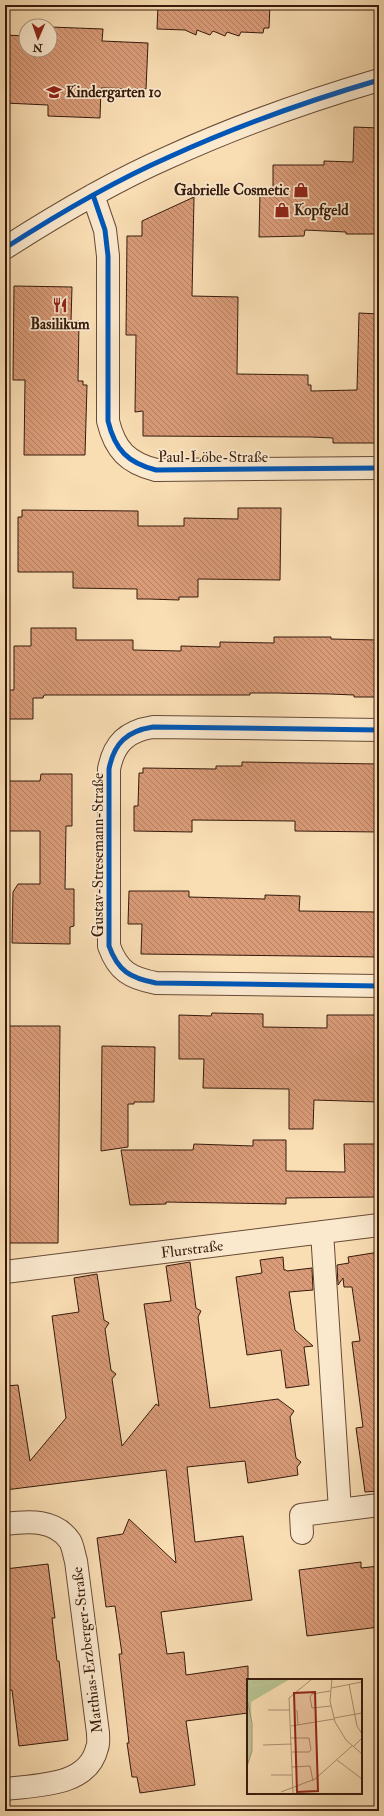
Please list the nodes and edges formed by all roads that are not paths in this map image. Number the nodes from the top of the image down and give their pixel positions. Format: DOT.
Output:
graph roads {
  1 [pos="379,80"];
  2 [pos="92,195"];
  3 [pos="5,248"];
  4 [pos="379,468"];
  5 [pos="379,730"];
  6 [pos="379,986"];
  7 [pos="379,1225"];
  8 [pos="322,1232"];
  9 [pos="5,1272"];
  10 [pos="379,1505"];
  11 [pos="340,1510"];
  12 [pos="5,1524"];
  13 [pos="302,1534"];
  14 [pos="5,1789"];
  1 -- 2 [label="street"];
  2 -- 3 [label="street"];
  2 -- 4 [label="street, Paul-Löbe-Straße"];
  5 -- 6 [label="street, Gustav-Stresemann-Straße"];
  7 -- 8 [label="street, Flurstraße"];
  8 -- 9 [label="street, Flurstraße"];
  8 -- 11 [label="street"];
  10 -- 11 [label="street"];
  11 -- 13 [label="street"];
  12 -- 14 [label="street, Matthias-Erzberger-Straße"];
}
